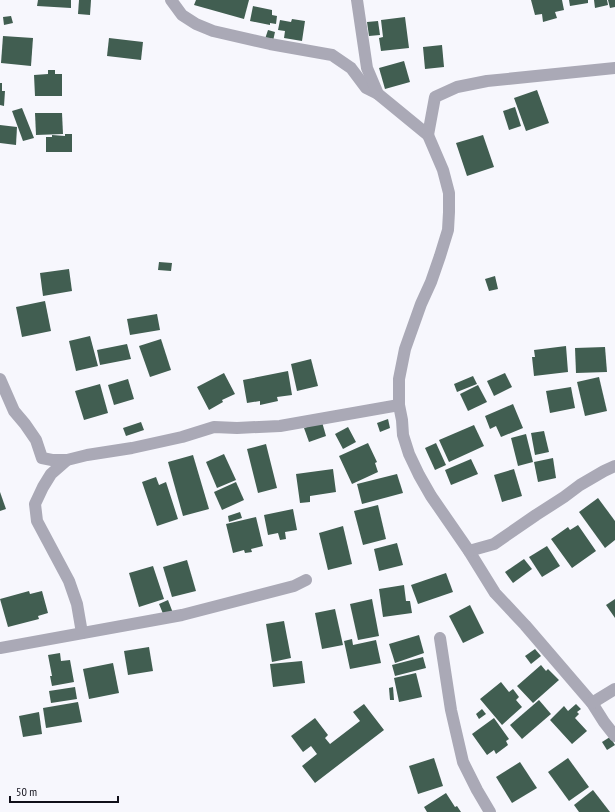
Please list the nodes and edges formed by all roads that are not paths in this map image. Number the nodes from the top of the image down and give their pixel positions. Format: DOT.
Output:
graph roads {
  1 [pos="171,0"];
  2 [pos="357,0"];
  3 [pos="615,68"];
  4 [pos="378,94"];
  5 [pos="428,135"];
  6 [pos="0,379"];
  7 [pos="399,404"];
  8 [pos="67,460"];
  9 [pos="615,466"];
  10 [pos="469,550"];
  11 [pos="306,580"];
  12 [pos="82,633"];
  13 [pos="440,638"];
  14 [pos="0,648"];
  15 [pos="615,689"];
  16 [pos="592,702"];
  17 [pos="615,736"];
  18 [pos="490,812"];
  1 -- 4 [label="street"];
  2 -- 4 [label="street"];
  3 -- 5 [label="street"];
  4 -- 5 [label="street"];
  5 -- 7 [label="street"];
  6 -- 8 [label="street"];
  7 -- 8 [label="street"];
  7 -- 10 [label="street"];
  8 -- 12 [label="street"];
  9 -- 10 [label="street"];
  10 -- 16 [label="street"];
  11 -- 12 [label="street"];
  12 -- 14 [label="street"];
  13 -- 18 [label="street"];
  15 -- 16 [label="street"];
  16 -- 17 [label="street"];
}
